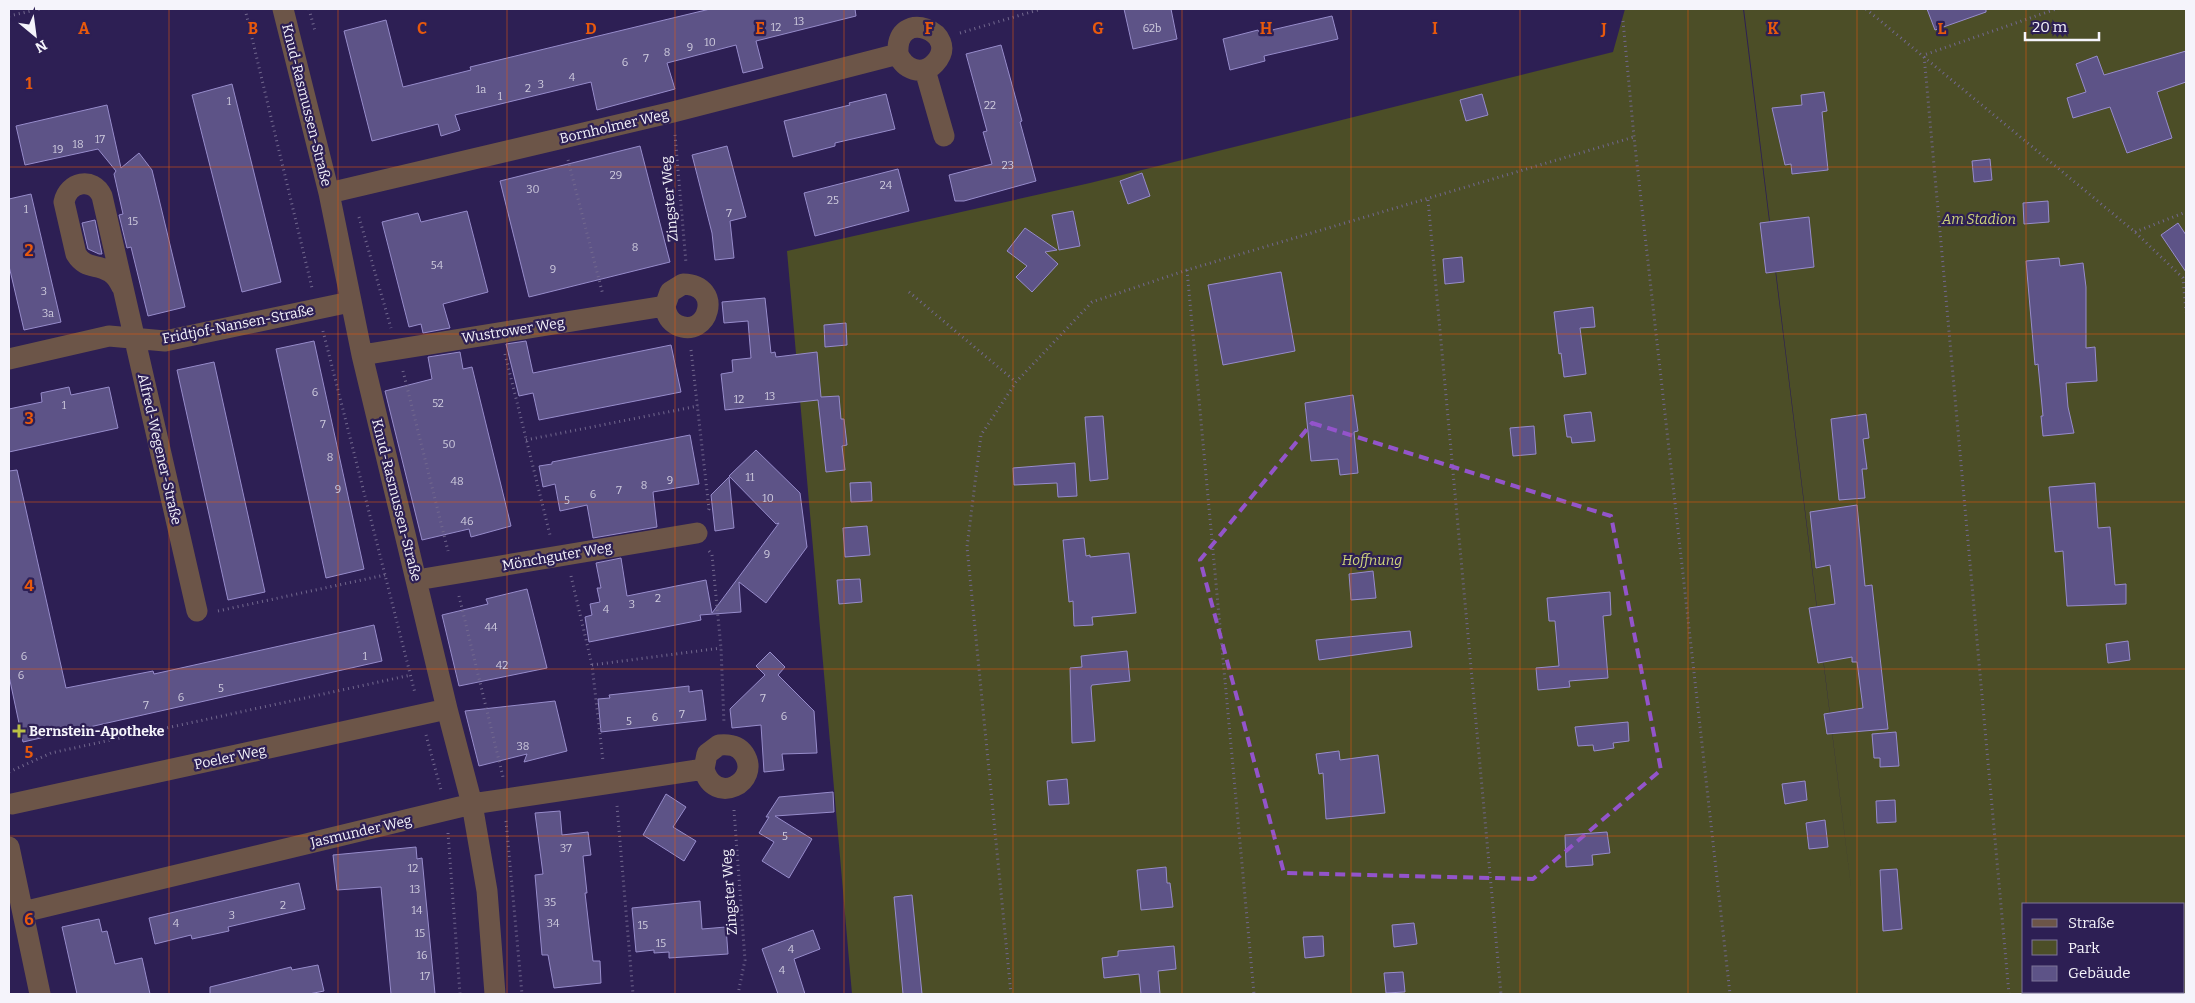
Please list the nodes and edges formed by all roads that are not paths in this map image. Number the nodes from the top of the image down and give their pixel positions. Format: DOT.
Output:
graph roads {
  1 [pos="283,9"];
  2 [pos="898,54"];
  3 [pos="925,70"];
  4 [pos="944,136"];
  5 [pos="329,193"];
  6 [pos="122,288"];
  7 [pos="350,302"];
  8 [pos="665,306"];
  9 [pos="134,338"];
  10 [pos="362,355"];
  11 [pos="9,358"];
  12 [pos="697,533"];
  13 [pos="417,580"];
  14 [pos="198,611"];
  15 [pos="447,709"];
  16 [pos="704,769"];
  17 [pos="10,801"];
  18 [pos="472,804"];
  19 [pos="9,847"];
  20 [pos="23,912"];
  21 [pos="40,994"];
  22 [pos="495,994"];
  1 -- 5 [label="street, Knud-Rasmussen-Straße"];
  2 -- 3 [label="street"];
  2 -- 3 [label="street"];
  2 -- 5 [label="street, Bornholmer Weg"];
  3 -- 4 [label="street"];
  5 -- 7 [label="street, Knud-Rasmussen-Straße"];
  6 -- 9 [label="street, Alfred-Wegener-Straße"];
  7 -- 9 [label="street, Fridtjof-Nansen-Straße"];
  7 -- 10 [label="street, Knud-Rasmussen-Straße"];
  8 -- 8 [label="street"];
  8 -- 10 [label="street, Wustrower Weg"];
  9 -- 11 [label="street, Fridtjof-Nansen-Straße"];
  9 -- 14 [label="street, Alfred-Wegener-Straße"];
  10 -- 13 [label="street, Knud-Rasmussen-Straße"];
  12 -- 13 [label="street, Mönchguter Weg"];
  13 -- 15 [label="street, Knud-Rasmussen-Straße"];
  15 -- 17 [label="street, Poeler Weg"];
  15 -- 18 [label="street, Knud-Rasmussen-Straße"];
  16 -- 16 [label="street"];
  16 -- 18 [label="street, Jasmunder Weg"];
  18 -- 20 [label="street, Jasmunder Weg"];
  18 -- 22 [label="street, Knud-Rasmussen-Straße"];
  19 -- 20 [label="street"];
  20 -- 21 [label="street"];
}
